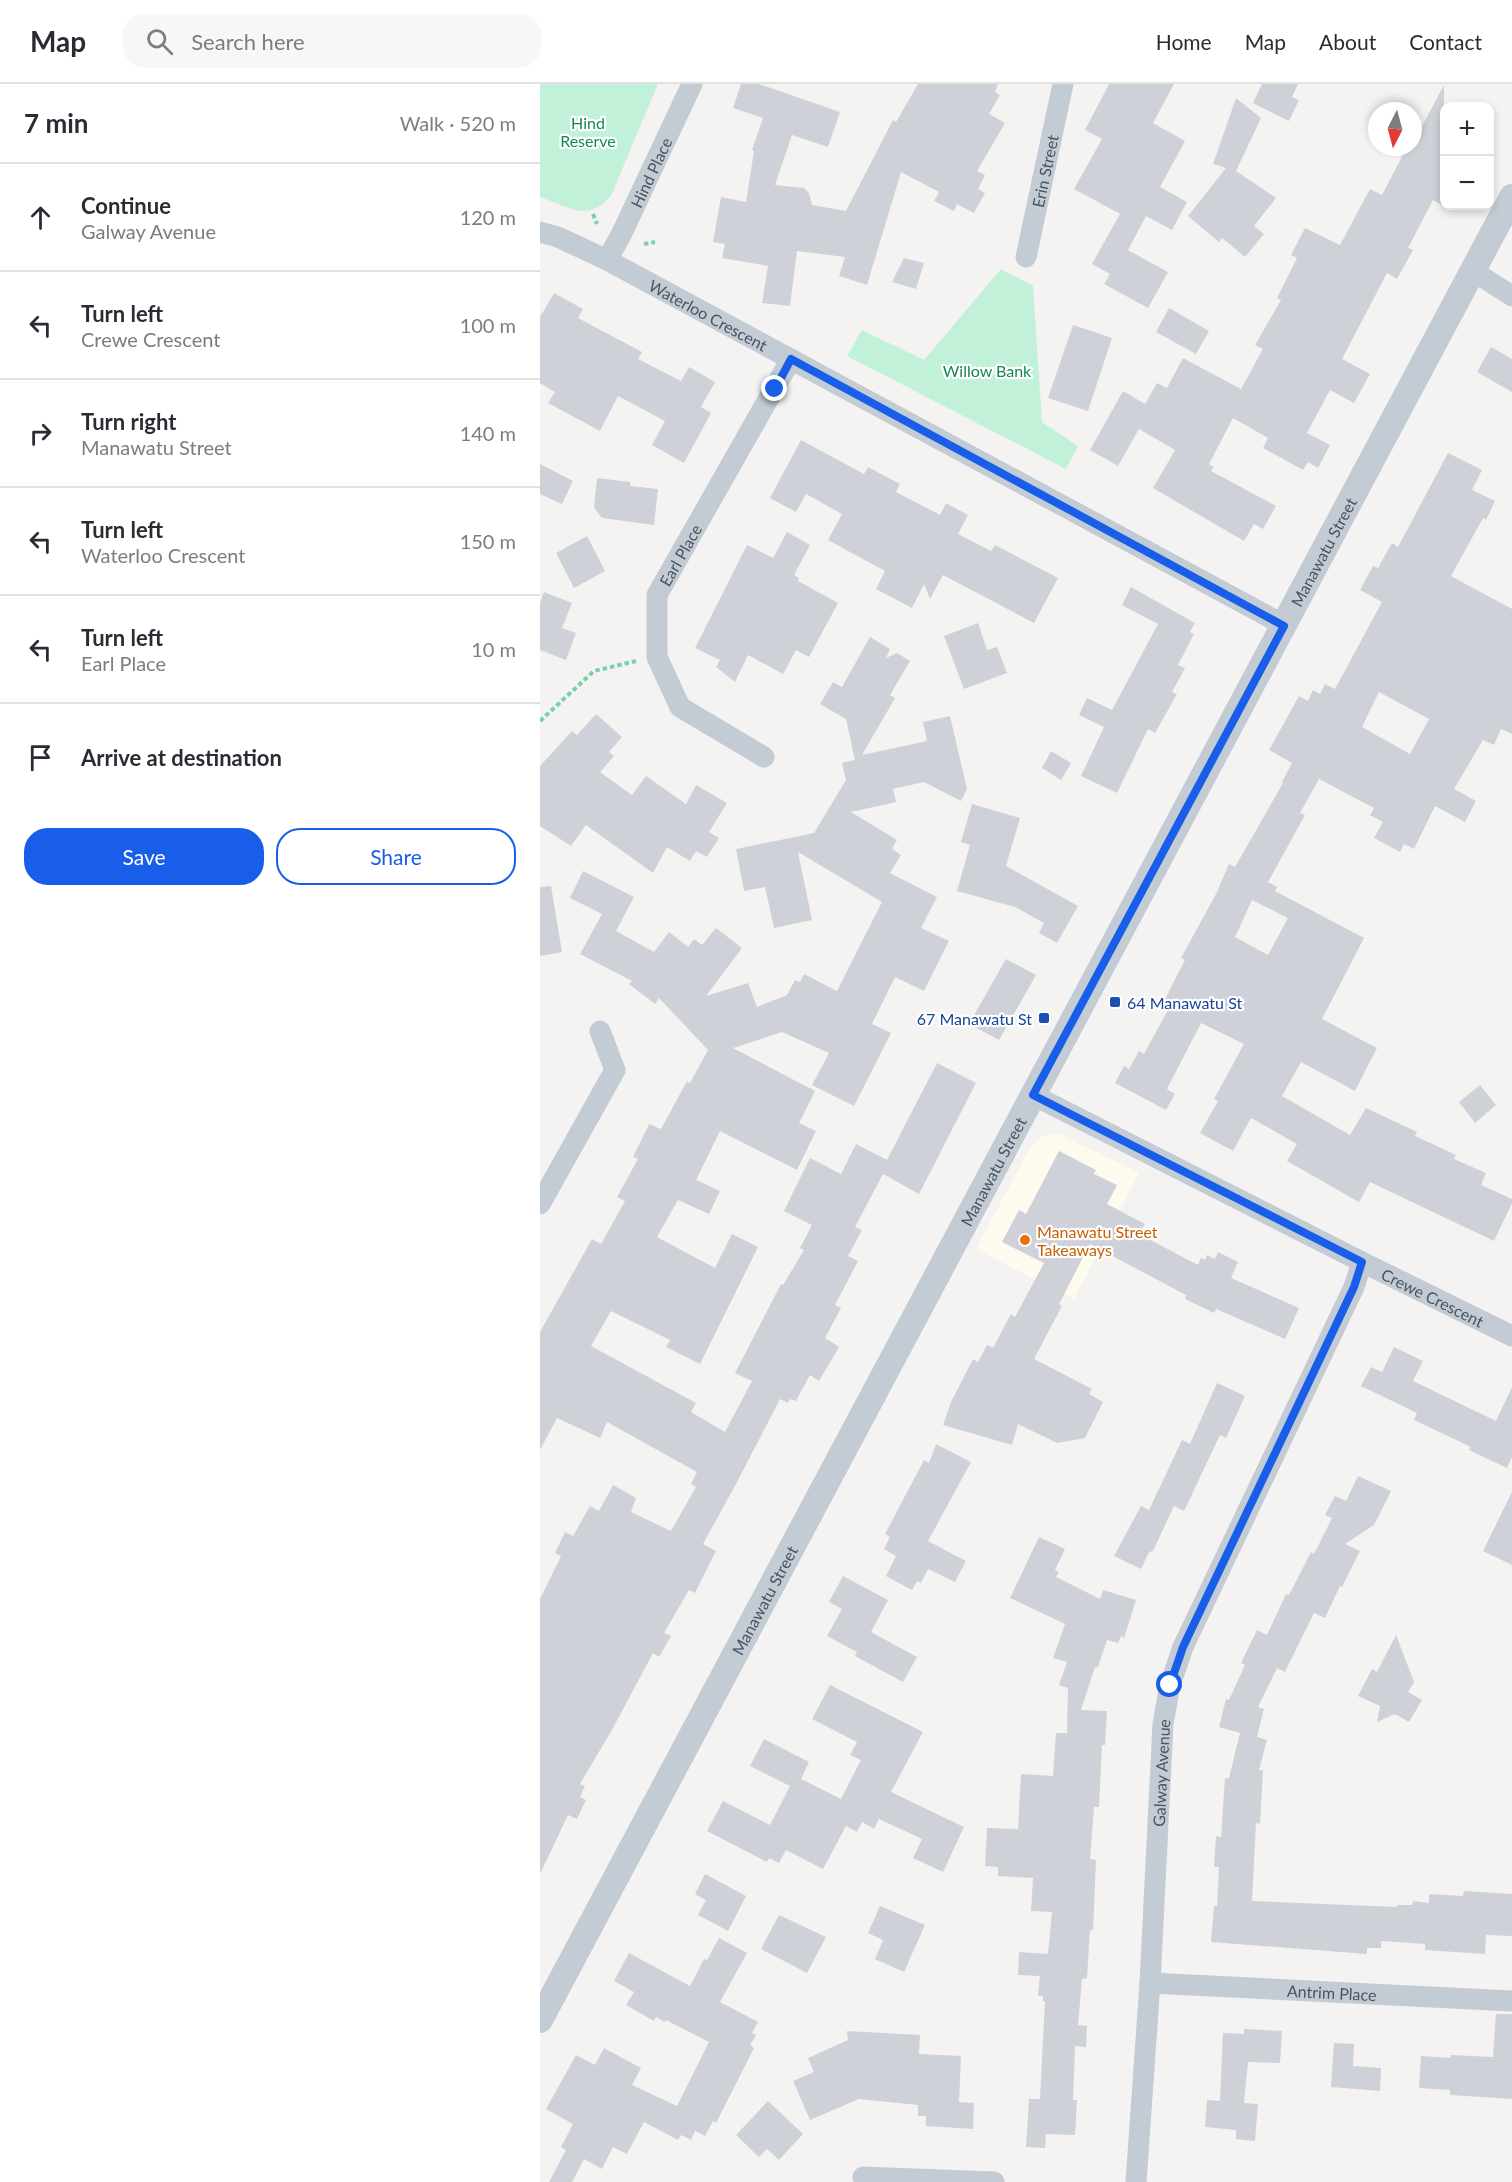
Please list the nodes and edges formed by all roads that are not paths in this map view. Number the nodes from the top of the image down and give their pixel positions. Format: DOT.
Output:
graph roads {
  1 [pos="692,84"];
  2 [pos="1063,84"];
  3 [pos="1512,197"];
  4 [pos="540,232"];
  5 [pos="1026,257"];
  6 [pos="607,260"];
  7 [pos="1473,271"];
  8 [pos="1512,296"];
  9 [pos="791,359"];
  10 [pos="1284,626"];
  11 [pos="764,757"];
  12 [pos="600,1031"];
  13 [pos="1033,1095"];
  14 [pos="540,1204"];
  15 [pos="1362,1262"];
  16 [pos="1512,1336"];
  17 [pos="1150,1983"];
  18 [pos="1512,2001"];
  19 [pos="540,2020"];
  20 [pos="863,2177"];
  21 [pos="994,2182"];
  22 [pos="1136,2182"];
  1 -- 6 [label="street, Hind Place"];
  2 -- 5 [label="street, Erin Street"];
  3 -- 7 [label="street, Manawatu Street"];
  4 -- 6 [label="street, Waterloo Crescent"];
  6 -- 9 [label="street, Waterloo Crescent"];
  7 -- 8 [label="street"];
  7 -- 10 [label="street, Manawatu Street"];
  9 -- 10 [label="street, Waterloo Crescent"];
  9 -- 11 [label="street, Earl Place"];
  10 -- 13 [label="street, Manawatu Street"];
  12 -- 14 [label="street"];
  13 -- 15 [label="street, Crewe Crescent"];
  13 -- 19 [label="street, Manawatu Street"];
  15 -- 16 [label="street, Crewe Crescent"];
  15 -- 17 [label="street, Galway Avenue"];
  17 -- 18 [label="street, Antrim Place"];
  17 -- 22 [label="street, Galway Avenue"];
  20 -- 21 [label="street"];
}
